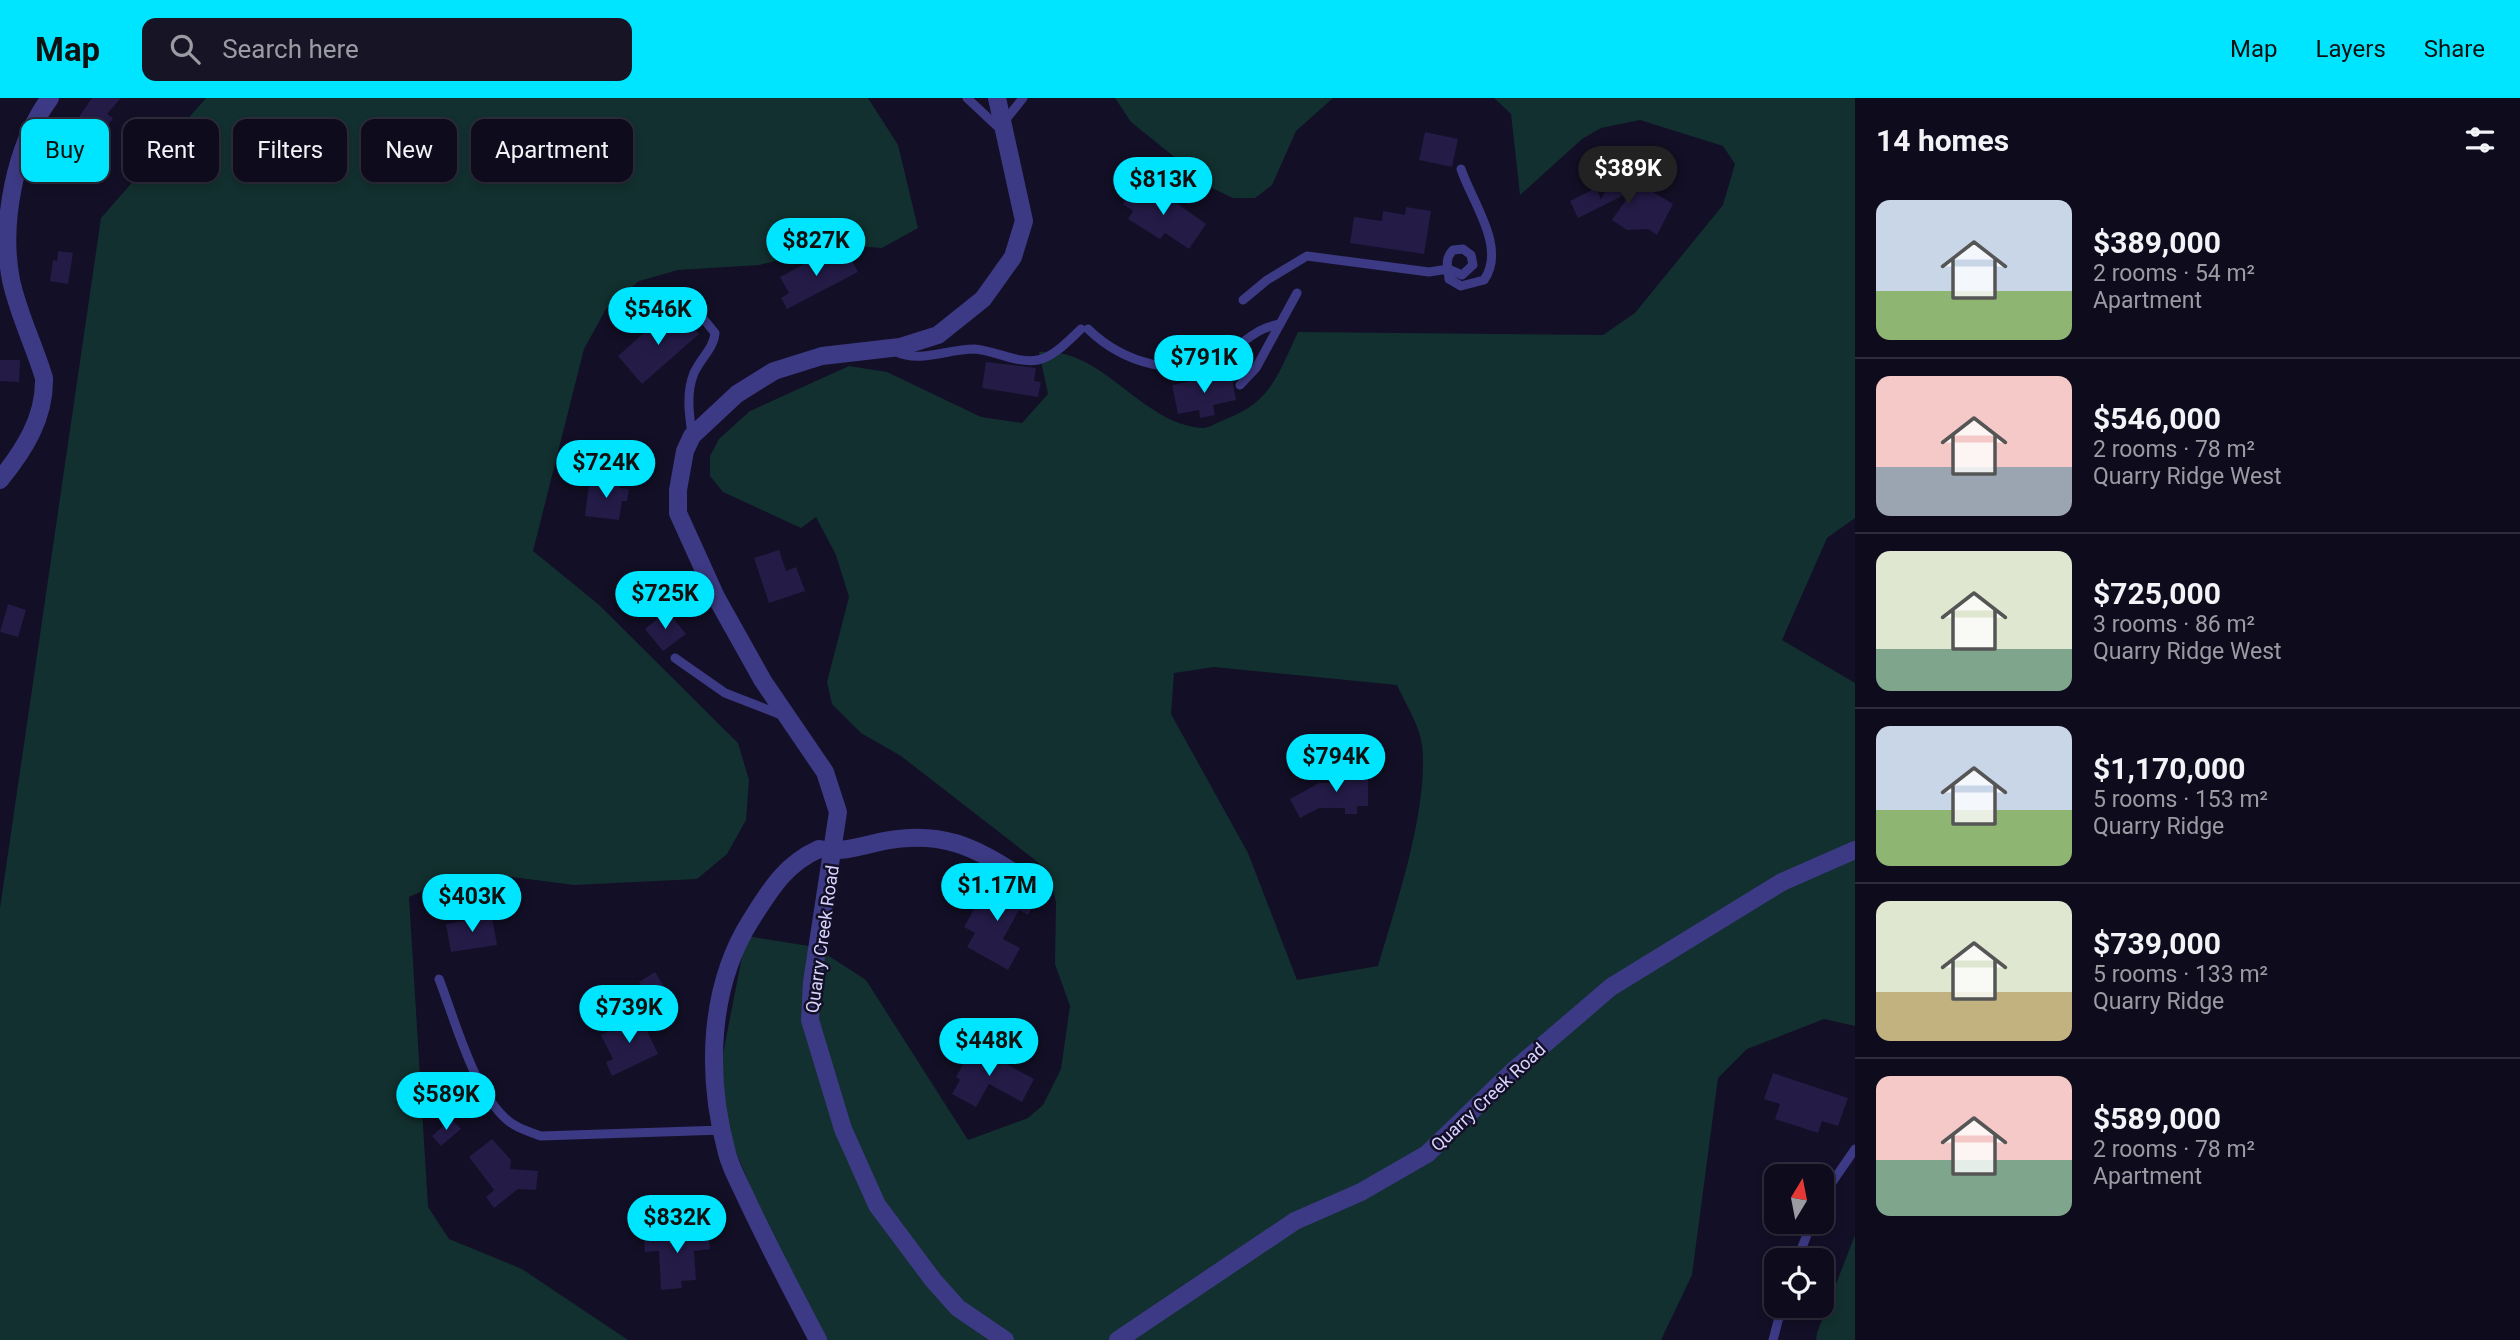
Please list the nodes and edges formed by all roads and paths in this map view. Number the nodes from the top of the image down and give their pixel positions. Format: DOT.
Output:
graph roads {
  1 [pos="50,98"];
  2 [pos="967,98"];
  3 [pos="997,98"];
  4 [pos="1023,98"];
  5 [pos="1003,129"];
  6 [pos="1461,169"];
  7 [pos="1297,293"];
  8 [pos="1244,300"];
  9 [pos="697,312"];
  10 [pos="1280,324"];
  11 [pos="890,348"];
  12 [pos="1240,385"];
  13 [pos="692,436"];
  14 [pos="0,480"];
  15 [pos="675,658"];
  16 [pos="788,717"];
  17 [pos="1855,850"];
  18 [pos="833,852"];
  19 [pos="1021,878"];
  20 [pos="439,979"];
  21 [pos="723,1130"];
  22 [pos="1855,1149"];
  23 [pos="1834,1180"];
  24 [pos="1779,1318"];
  25 [pos="818,1340"];
  26 [pos="1005,1340"];
  27 [pos="1118,1340"];
  28 [pos="1773,1340"];
  1 -- 14 [label="street"];
  2 -- 5 [label="lane"];
  3 -- 5 [label="street"];
  4 -- 5 [label="lane"];
  5 -- 11 [label="street"];
  6 -- 8 [label="lane"];
  7 -- 10 [label="lane"];
  9 -- 13 [label="lane"];
  10 -- 11 [label="lane"];
  10 -- 12 [label="lane"];
  11 -- 13 [label="street"];
  13 -- 16 [label="street, Quarry Creek Road"];
  15 -- 16 [label="lane"];
  16 -- 18 [label="street, Quarry Creek Road"];
  17 -- 27 [label="street, Quarry Creek Road"];
  18 -- 19 [label="street"];
  18 -- 21 [label="street"];
  18 -- 26 [label="street, Quarry Creek Road"];
  20 -- 21 [label="lane"];
  21 -- 25 [label="street"];
  22 -- 23 [label="lane"];
  24 -- 28 [label="lane"];
}
